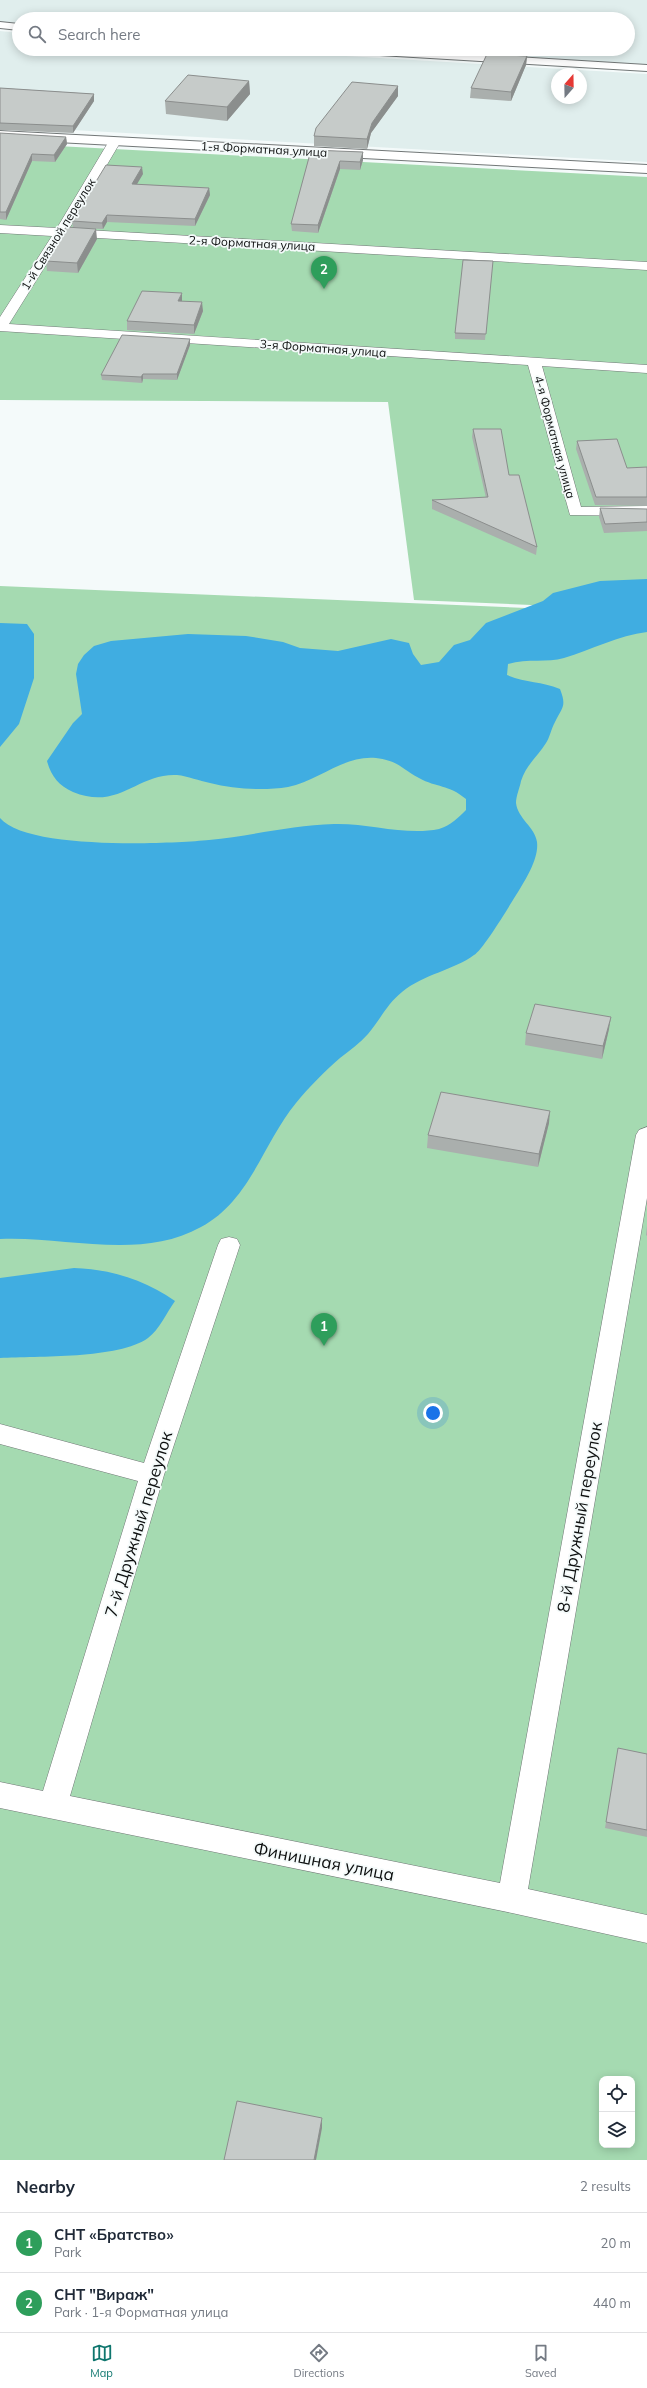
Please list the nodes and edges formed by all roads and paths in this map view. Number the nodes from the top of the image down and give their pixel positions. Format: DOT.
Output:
graph roads {
  1 [pos="0,25"];
  2 [pos="12,26"];
  3 [pos="446,56"];
  4 [pos="647,68"];
  5 [pos="0,135"];
  6 [pos="116,141"];
  7 [pos="647,169"];
  8 [pos="0,229"];
  9 [pos="61,232"];
  10 [pos="647,266"];
  11 [pos="0,327"];
  12 [pos="534,362"];
  13 [pos="647,369"];
  14 [pos="647,511"];
  15 [pos="647,1135"];
  16 [pos="229,1245"];
  17 [pos="0,1434"];
  18 [pos="152,1475"];
  19 [pos="0,1795"];
  20 [pos="53,1806"];
  21 [pos="512,1899"];
  22 [pos="647,1929"];
  1 -- 2 [label="street"];
  3 -- 4 [label="street"];
  5 -- 6 [label="street, 1-я Форматная улица"];
  6 -- 7 [label="street, 1-я Форматная улица"];
  6 -- 9 [label="lane, 1-й Связной переулок"];
  8 -- 9 [label="lane, 2-я Форматная улица"];
  9 -- 10 [label="lane, 2-я Форматная улица"];
  9 -- 11 [label="lane, 1-й Связной переулок"];
  11 -- 12 [label="lane, 3-я Форматная улица"];
  12 -- 13 [label="lane, 3-я Форматная улица"];
  12 -- 14 [label="lane, 4-я Форматная улица"];
  15 -- 21 [label="lane, 8-й Дружный переулок"];
  16 -- 18 [label="lane, 7-й Дружный переулок"];
  17 -- 18 [label="lane"];
  18 -- 20 [label="lane, 7-й Дружный переулок"];
  19 -- 20 [label="lane, Финишная улица"];
  20 -- 21 [label="lane, Финишная улица"];
  21 -- 22 [label="lane, Финишная улица"];
}
